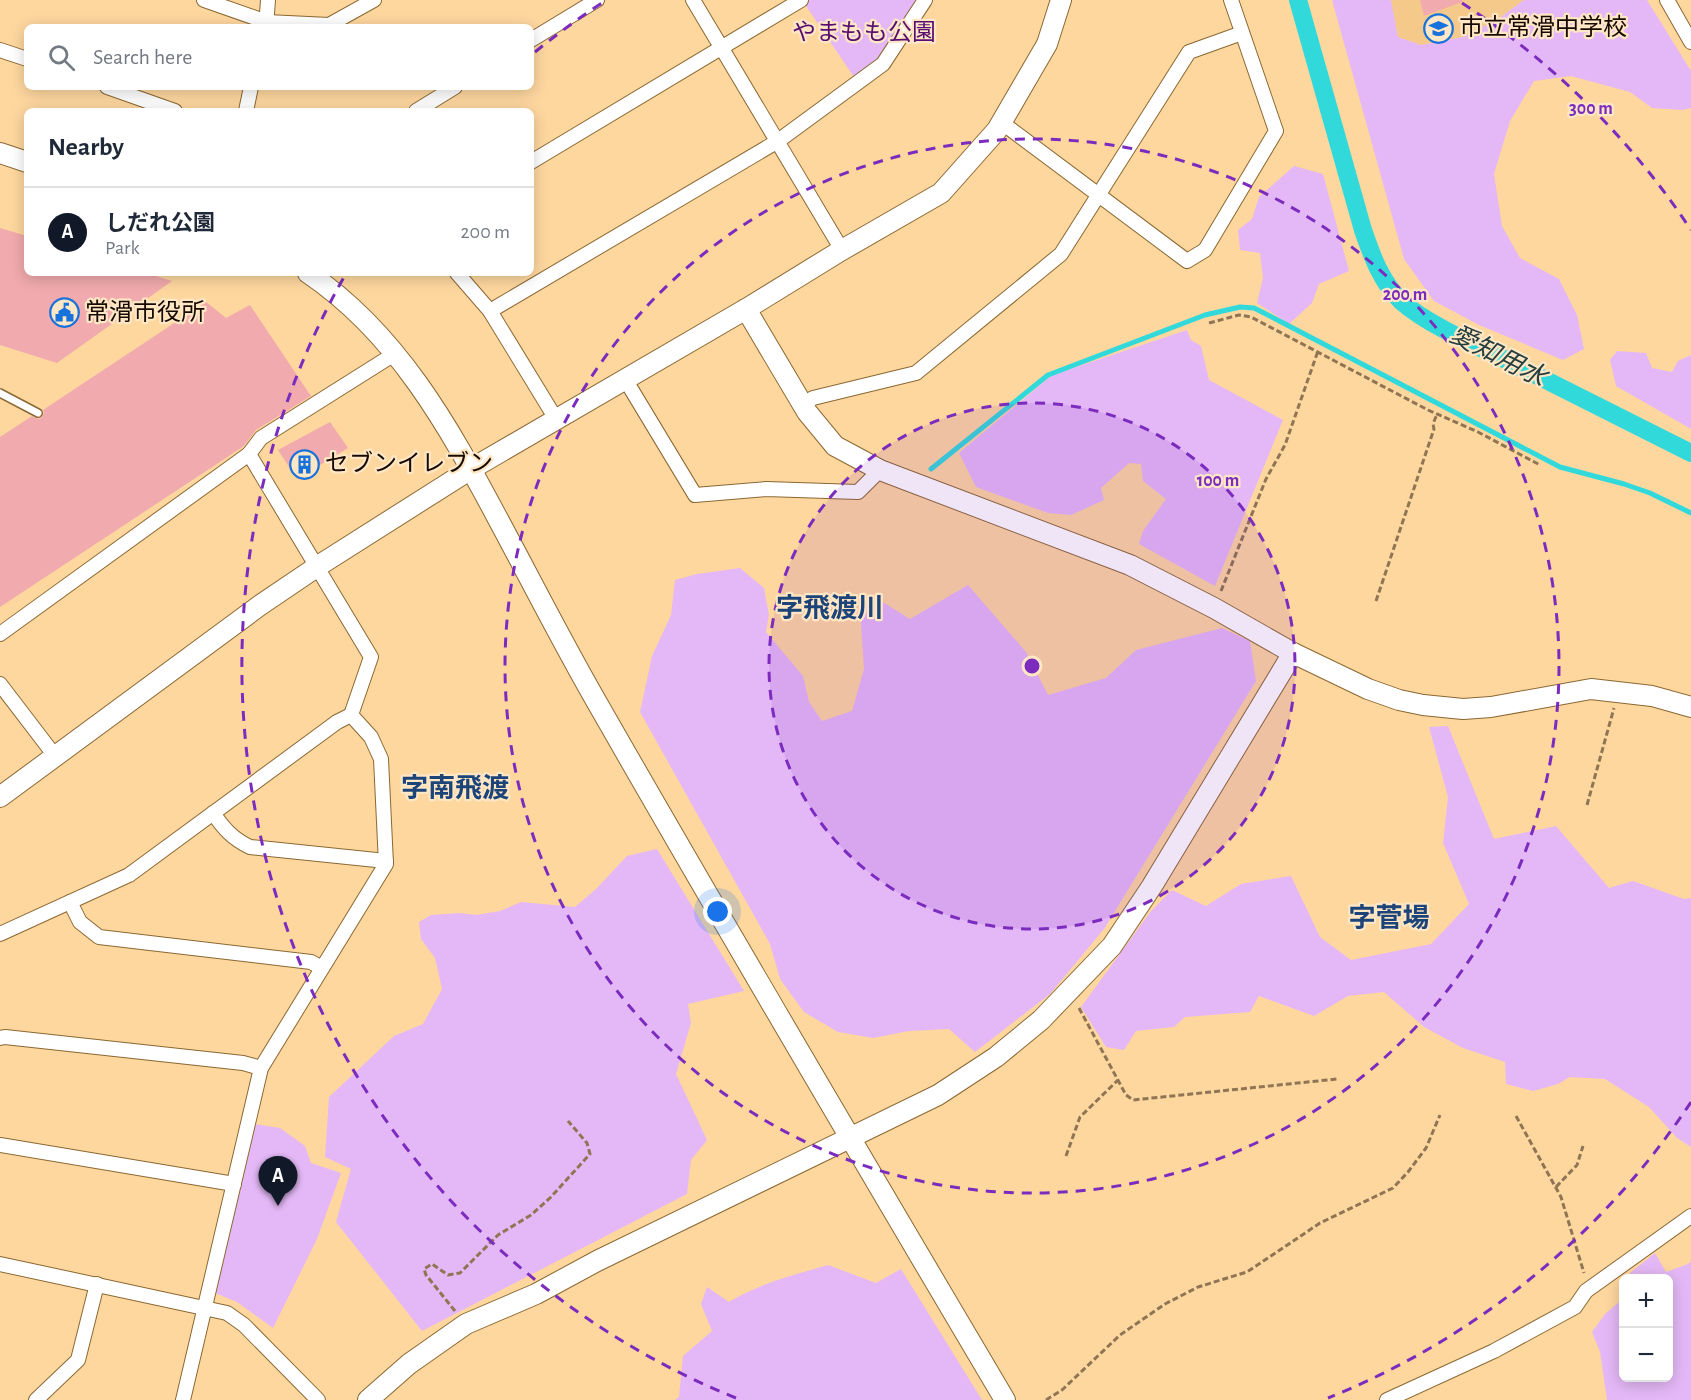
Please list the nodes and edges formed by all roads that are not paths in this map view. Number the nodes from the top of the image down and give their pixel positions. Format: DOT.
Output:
graph roads {
  1 [pos="204,0"];
  2 [pos="268,0"];
  3 [pos="374,0"];
  4 [pos="597,0"];
  5 [pos="693,0"];
  6 [pos="801,0"];
  7 [pos="925,0"];
  8 [pos="1061,0"];
  9 [pos="1231,0"];
  10 [pos="1667,0"];
  11 [pos="266,24"];
  12 [pos="331,24"];
  13 [pos="1242,33"];
  14 [pos="534,38"];
  15 [pos="1691,42"];
  16 [pos="722,48"];
  17 [pos="0,50"];
  18 [pos="24,58"];
  19 [pos="115,90"];
  20 [pos="250,90"];
  21 [pos="450,90"];
  22 [pos="166,108"];
  23 [pos="247,108"];
  24 [pos="421,108"];
  25 [pos="1001,122"];
  26 [pos="777,141"];
  27 [pos="0,153"];
  28 [pos="534,160"];
  29 [pos="24,161"];
  30 [pos="1099,195"];
  31 [pos="842,249"];
  32 [pos="312,276"];
  33 [pos="460,276"];
  34 [pos="746,309"];
  35 [pos="490,310"];
  36 [pos="396,353"];
  37 [pos="625,379"];
  38 [pos="0,393"];
  39 [pos="803,405"];
  40 [pos="38,413"];
  41 [pos="556,419"];
  42 [pos="249,454"];
  43 [pos="471,469"];
  44 [pos="880,470"];
  45 [pos="318,566"];
  46 [pos="0,634"];
  47 [pos="1293,653"];
  48 [pos="0,684"];
  49 [pos="1691,707"];
  50 [pos="351,715"];
  51 [pos="54,756"];
  52 [pos="0,797"];
  53 [pos="213,813"];
  54 [pos="386,861"];
  55 [pos="70,902"];
  56 [pos="0,934"];
  57 [pos="322,968"];
  58 [pos="0,1038"];
  59 [pos="261,1068"];
  60 [pos="849,1137"];
  61 [pos="0,1145"];
  62 [pos="234,1184"];
  63 [pos="1691,1216"];
  64 [pos="0,1264"];
  65 [pos="97,1284"];
  66 [pos="204,1307"];
  67 [pos="36,1400"];
  68 [pos="183,1400"];
  69 [pos="318,1400"];
  70 [pos="368,1400"];
  71 [pos="1005,1400"];
  72 [pos="1387,1400"];
  1 -- 11 [label="street"];
  2 -- 11 [label="street"];
  3 -- 12 [label="street"];
  4 -- 14 [label="street"];
  5 -- 16 [label="street"];
  6 -- 16 [label="street"];
  7 -- 26 [label="street"];
  8 -- 25 [label="street"];
  9 -- 13 [label="street"];
  10 -- 15 [label="street"];
  13 -- 30 [label="street"];
  13 -- 30 [label="street"];
  16 -- 26 [label="street"];
  16 -- 28 [label="street"];
  17 -- 18 [label="street"];
  19 -- 22 [label="street"];
  20 -- 23 [label="street"];
  21 -- 24 [label="street"];
  25 -- 30 [label="street"];
  25 -- 31 [label="street"];
  26 -- 31 [label="street"];
  26 -- 35 [label="street"];
  27 -- 29 [label="street"];
  30 -- 39 [label="street"];
  31 -- 34 [label="street"];
  32 -- 36 [label="street"];
  33 -- 35 [label="street"];
  34 -- 37 [label="street"];
  34 -- 39 [label="street"];
  35 -- 41 [label="street"];
  36 -- 42 [label="street"];
  36 -- 43 [label="street"];
  37 -- 41 [label="street"];
  37 -- 44 [label="street"];
  38 -- 40 [label="lane"];
  39 -- 44 [label="street"];
  41 -- 43 [label="street"];
  42 -- 45 [label="street"];
  42 -- 46 [label="street"];
  43 -- 45 [label="street"];
  43 -- 60 [label="street"];
  44 -- 47 [label="street"];
  45 -- 50 [label="street"];
  45 -- 51 [label="street"];
  47 -- 49 [label="street"];
  47 -- 60 [label="street"];
  48 -- 51 [label="street"];
  50 -- 53 [label="street"];
  50 -- 54 [label="street"];
  51 -- 52 [label="street"];
  53 -- 54 [label="street"];
  53 -- 55 [label="street"];
  54 -- 57 [label="street"];
  55 -- 56 [label="street"];
  55 -- 57 [label="street"];
  57 -- 59 [label="street"];
  58 -- 59 [label="street"];
  59 -- 62 [label="street"];
  60 -- 70 [label="street"];
  60 -- 71 [label="street"];
  61 -- 62 [label="street"];
  62 -- 66 [label="street"];
  63 -- 72 [label="street"];
  64 -- 65 [label="street"];
  65 -- 66 [label="street"];
  65 -- 67 [label="street"];
  66 -- 68 [label="street"];
  66 -- 69 [label="street"];
}
